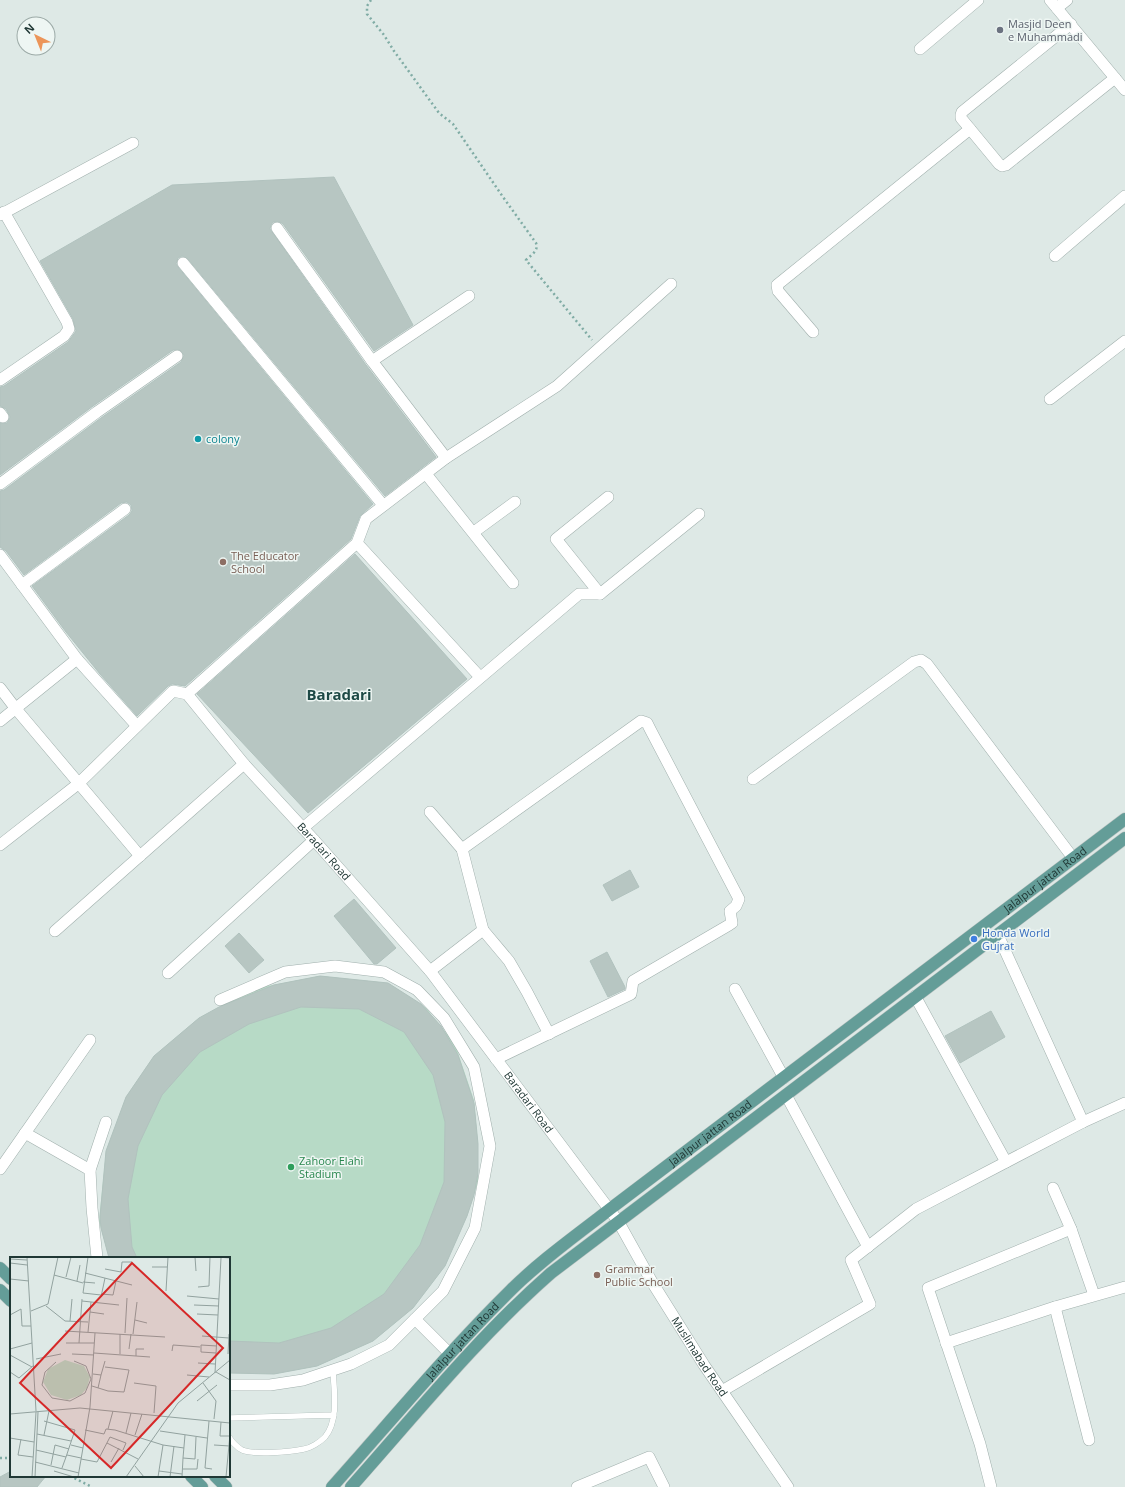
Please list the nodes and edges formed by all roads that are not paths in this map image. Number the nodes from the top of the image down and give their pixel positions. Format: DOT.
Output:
graph roads {
  1 [pos="978,0"];
  2 [pos="1067,0"];
  3 [pos="1054,4"];
  4 [pos="1071,24"];
  5 [pos="920,49"];
  6 [pos="1115,78"];
  7 [pos="1125,90"];
  8 [pos="970,129"];
  9 [pos="133,143"];
  10 [pos="1125,196"];
  11 [pos="2,213"];
  12 [pos="277,228"];
  13 [pos="1055,256"];
  14 [pos="183,263"];
  15 [pos="671,284"];
  16 [pos="469,296"];
  17 [pos="812,332"];
  18 [pos="1125,341"];
  19 [pos="177,356"];
  20 [pos="372,361"];
  21 [pos="0,380"];
  22 [pos="1050,399"];
  23 [pos="446,458"];
  24 [pos="426,474"];
  25 [pos="0,484"];
  26 [pos="608,497"];
  27 [pos="515,502"];
  28 [pos="383,505"];
  29 [pos="125,509"];
  30 [pos="699,514"];
  31 [pos="474,532"];
  32 [pos="358,543"];
  33 [pos="0,555"];
  34 [pos="513,583"];
  35 [pos="22,585"];
  36 [pos="600,594"];
  37 [pos="77,659"];
  38 [pos="480,678"];
  39 [pos="0,688"];
  40 [pos="187,694"];
  41 [pos="16,709"];
  42 [pos="0,721"];
  43 [pos="137,726"];
  44 [pos="244,764"];
  45 [pos="753,779"];
  46 [pos="78,784"];
  47 [pos="430,812"];
  48 [pos="1125,820"];
  49 [pos="303,828"];
  50 [pos="1125,838"];
  51 [pos="314,840"];
  52 [pos="0,845"];
  53 [pos="462,849"];
  54 [pos="140,856"];
  55 [pos="1074,858"];
  56 [pos="483,930"];
  57 [pos="55,931"];
  58 [pos="998,935"];
  59 [pos="430,971"];
  60 [pos="168,973"];
  61 [pos="736,989"];
  62 [pos="915,996"];
  63 [pos="220,1000"];
  64 [pos="849,1029"];
  65 [pos="549,1034"];
  66 [pos="90,1040"];
  67 [pos="856,1042"];
  68 [pos="496,1059"];
  69 [pos="784,1078"];
  70 [pos="786,1094"];
  71 [pos="1125,1102"];
  72 [pos="106,1122"];
  73 [pos="1082,1122"];
  74 [pos="25,1132"];
  75 [pos="1006,1162"];
  76 [pos="0,1169"];
  77 [pos="90,1170"];
  78 [pos="1053,1188"];
  79 [pos="610,1209"];
  80 [pos="618,1221"];
  81 [pos="1071,1229"];
  82 [pos="868,1247"];
  83 [pos="97,1257"];
  84 [pos="0,1268"];
  85 [pos="10,1277"];
  86 [pos="1125,1287"];
  87 [pos="0,1290"];
  88 [pos="1094,1296"];
  89 [pos="10,1300"];
  90 [pos="1054,1306"];
  91 [pos="415,1318"];
  92 [pos="946,1343"];
  93 [pos="450,1354"];
  94 [pos="333,1370"];
  95 [pos="230,1385"];
  96 [pos="722,1391"];
  97 [pos="334,1415"];
  98 [pos="230,1418"];
  99 [pos="230,1438"];
  100 [pos="1089,1440"];
  101 [pos="192,1477"];
  102 [pos="216,1477"];
  103 [pos="354,1486"];
  104 [pos="202,1487"];
  105 [pos="226,1487"];
  106 [pos="332,1487"];
  107 [pos="577,1487"];
  108 [pos="664,1487"];
  109 [pos="788,1487"];
  110 [pos="991,1487"];
  1 -- 5 [label="street"];
  2 -- 3 [label="street"];
  3 -- 4 [label="street"];
  4 -- 6 [label="street"];
  4 -- 8 [label="street"];
  6 -- 7 [label="street"];
  6 -- 8 [label="street"];
  8 -- 17 [label="street"];
  9 -- 11 [label="street"];
  10 -- 13 [label="street"];
  11 -- 21 [label="street"];
  12 -- 20 [label="street"];
  14 -- 28 [label="street"];
  15 -- 23 [label="street"];
  16 -- 20 [label="street"];
  18 -- 22 [label="street"];
  19 -- 25 [label="street"];
  20 -- 23 [label="street"];
  23 -- 24 [label="street"];
  24 -- 28 [label="street"];
  24 -- 31 [label="street"];
  26 -- 36 [label="street"];
  27 -- 31 [label="street"];
  28 -- 32 [label="street"];
  29 -- 35 [label="street"];
  30 -- 36 [label="street"];
  31 -- 34 [label="street"];
  32 -- 38 [label="street"];
  32 -- 40 [label="street"];
  33 -- 35 [label="street"];
  35 -- 37 [label="street"];
  36 -- 38 [label="street"];
  37 -- 41 [label="street"];
  37 -- 43 [label="street"];
  38 -- 49 [label="street"];
  39 -- 41 [label="street"];
  40 -- 43 [label="street"];
  40 -- 44 [label="street, Baradari Road"];
  41 -- 42 [label="street"];
  41 -- 46 [label="street"];
  43 -- 46 [label="street"];
  44 -- 49 [label="street, Baradari Road"];
  44 -- 54 [label="street"];
  45 -- 55 [label="street"];
  46 -- 52 [label="street"];
  46 -- 54 [label="street"];
  47 -- 53 [label="street"];
  48 -- 55 [label="main road, Jalalpur jattan Road"];
  49 -- 51 [label="street, Baradari Road"];
  50 -- 58 [label="main road, Jalalpur jattan Road"];
  51 -- 59 [label="street, Baradari Road"];
  51 -- 60 [label="street"];
  53 -- 56 [label="street"];
  53 -- 65 [label="street"];
  54 -- 57 [label="street"];
  55 -- 64 [label="main road, Jalalpur jattan Road"];
  56 -- 59 [label="street"];
  56 -- 65 [label="street"];
  58 -- 62 [label="main road, Jalalpur jattan Road"];
  58 -- 73 [label="street"];
  59 -- 68 [label="street, Baradari Road"];
  61 -- 69 [label="street"];
  62 -- 67 [label="main road, Jalalpur jattan Road"];
  62 -- 75 [label="street"];
  63 -- 91 [label="street"];
  64 -- 67 [label="main road"];
  64 -- 69 [label="main road, Jalalpur jattan Road"];
  65 -- 68 [label="street"];
  66 -- 74 [label="street"];
  67 -- 70 [label="main road, Jalalpur jattan Road"];
  68 -- 79 [label="street, Baradari Road"];
  69 -- 79 [label="main road, Jalalpur jattan Road"];
  70 -- 80 [label="main road, Jalalpur jattan Road"];
  70 -- 82 [label="street"];
  71 -- 73 [label="street"];
  72 -- 77 [label="street"];
  73 -- 75 [label="street"];
  74 -- 76 [label="street"];
  74 -- 77 [label="street"];
  75 -- 82 [label="street"];
  77 -- 83 [label="street"];
  78 -- 81 [label="street"];
  79 -- 80 [label="street, Baradari Road"];
  79 -- 93 [label="main road, Jalalpur jattan Road"];
  80 -- 96 [label="street, Muslimabad Road"];
  80 -- 103 [label="main road, Jalalpur jattan Road"];
  81 -- 88 [label="street"];
  81 -- 92 [label="street"];
  82 -- 96 [label="street"];
  84 -- 85 [label="main road"];
  86 -- 88 [label="street"];
  87 -- 89 [label="main road"];
  88 -- 90 [label="street"];
  90 -- 92 [label="street"];
  90 -- 100 [label="street"];
  91 -- 93 [label="street"];
  91 -- 94 [label="street"];
  92 -- 110 [label="street"];
  93 -- 106 [label="main road, Jalalpur jattan Road"];
  94 -- 95 [label="street"];
  94 -- 97 [label="lane"];
  96 -- 109 [label="street, Muslimabad Road"];
  97 -- 98 [label="lane"];
  97 -- 99 [label="lane"];
  101 -- 104 [label="main road"];
  102 -- 105 [label="main road"];
  107 -- 108 [label="street"];
}
